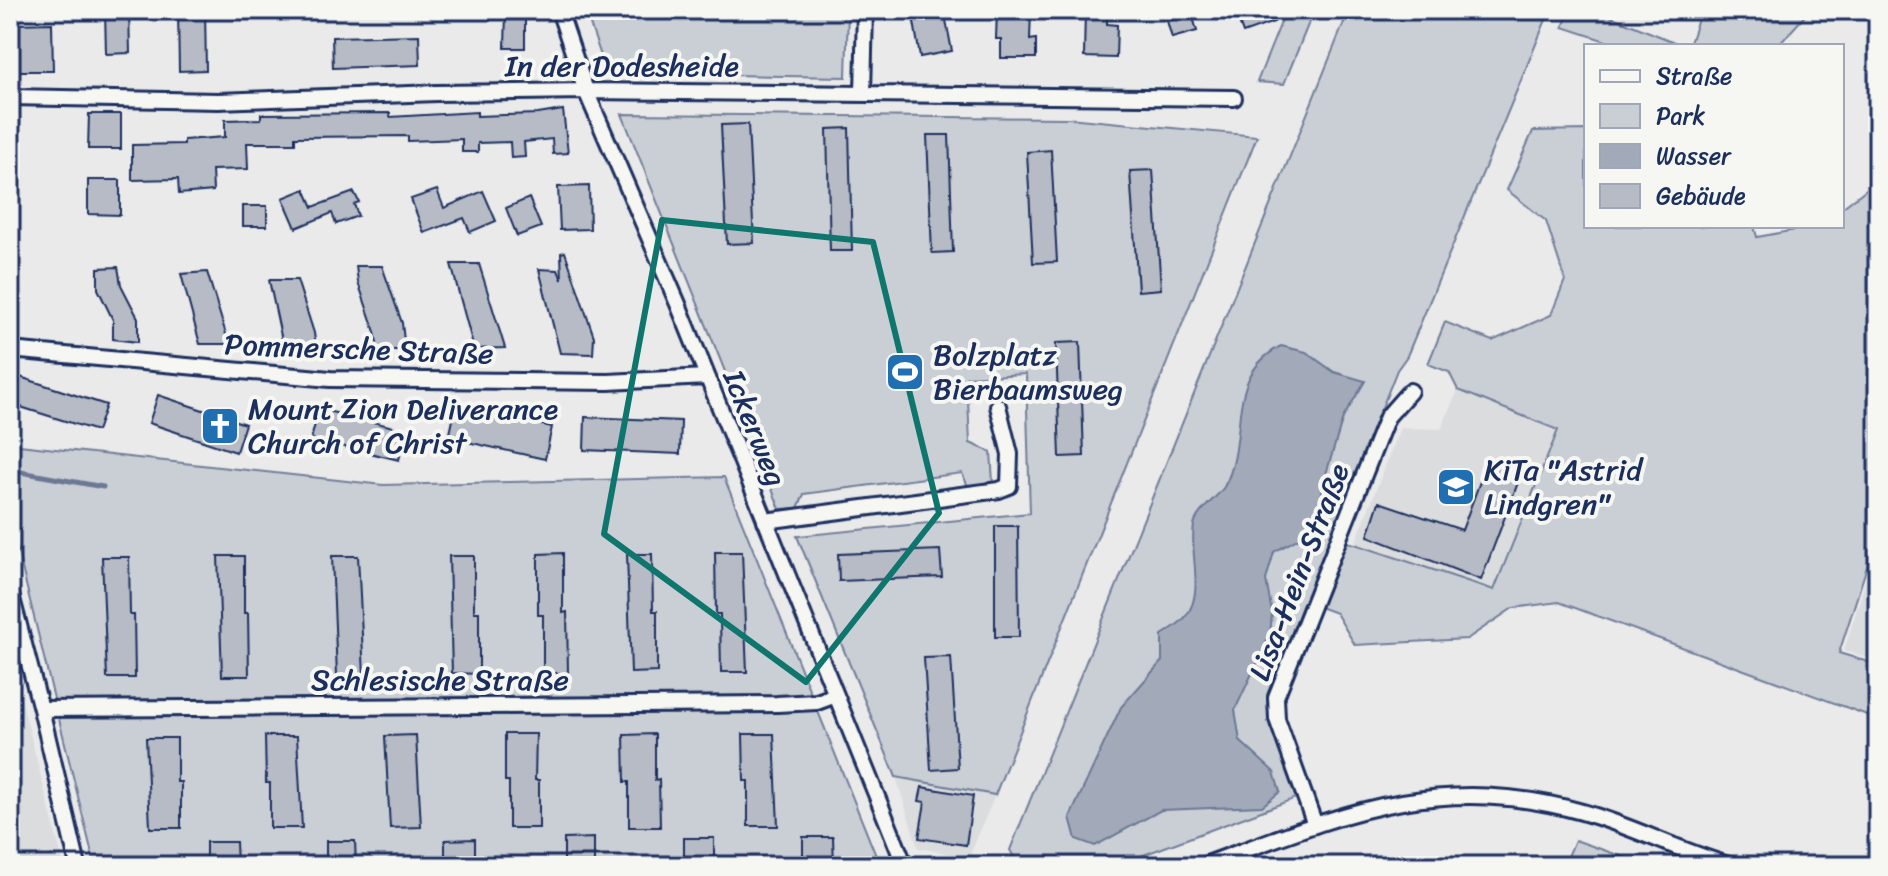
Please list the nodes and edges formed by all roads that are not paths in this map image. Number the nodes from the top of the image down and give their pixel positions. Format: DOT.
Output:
graph roads {
  1 [pos="559,10"];
  2 [pos="865,10"];
  3 [pos="586,91"];
  4 [pos="863,93"];
  5 [pos="10,97"];
  6 [pos="1234,98"];
  7 [pos="10,350"];
  8 [pos="707,377"];
  9 [pos="1410,391"];
  10 [pos="998,406"];
  11 [pos="765,521"];
  12 [pos="10,591"];
  13 [pos="836,695"];
  14 [pos="41,709"];
  15 [pos="1315,825"];
  16 [pos="1878,863"];
  17 [pos="78,866"];
  18 [pos="905,866"];
  19 [pos="1202,866"];
  20 [pos="1732,866"];
  21 [pos="1869,866"];
  1 -- 3 [label="street, Ickerweg"];
  2 -- 4 [label="street"];
  3 -- 4 [label="street, In der Dodesheide"];
  3 -- 5 [label="street, In der Dodesheide"];
  3 -- 8 [label="street, Ickerweg"];
  4 -- 6 [label="street, In der Dodesheide"];
  7 -- 8 [label="street, Pommersche Straße"];
  8 -- 11 [label="street, Ickerweg"];
  9 -- 15 [label="street, Lisa-Hein-Straße"];
  10 -- 11 [label="street"];
  11 -- 13 [label="street, Ickerweg"];
  12 -- 14 [label="street"];
  13 -- 14 [label="street, Schlesische Straße"];
  13 -- 18 [label="street, Ickerweg"];
  14 -- 17 [label="street"];
  15 -- 19 [label="street"];
  15 -- 20 [label="street"];
  16 -- 21 [label="street"];
}
